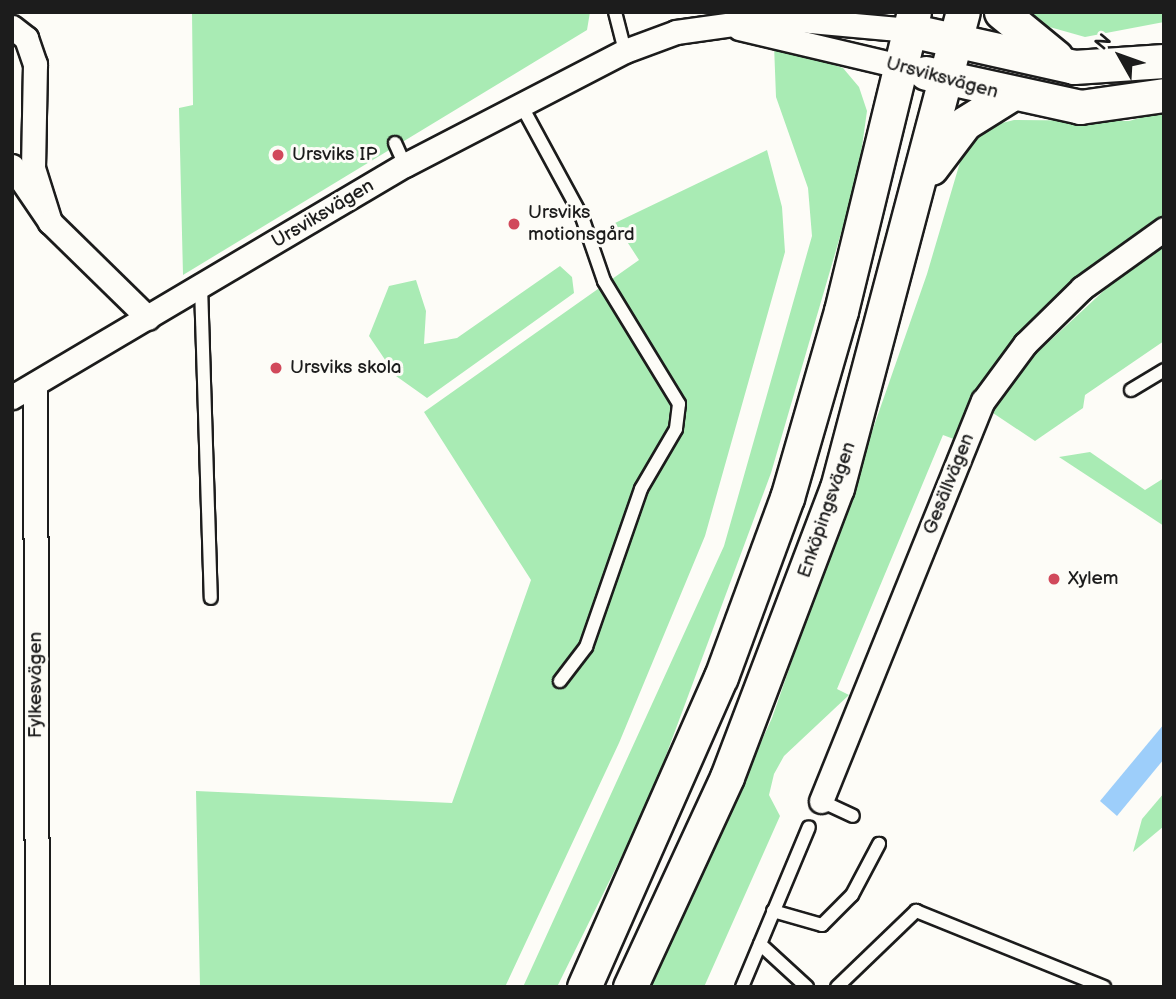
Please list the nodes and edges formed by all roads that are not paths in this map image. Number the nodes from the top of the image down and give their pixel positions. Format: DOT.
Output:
graph roads {
  1 [pos="614,12"];
  2 [pos="1001,12"];
  3 [pos="911,21"];
  4 [pos="722,24"];
  5 [pos="12,27"];
  6 [pos="959,27"];
  7 [pos="625,51"];
  8 [pos="1164,61"];
  9 [pos="900,66"];
  10 [pos="1074,67"];
  11 [pos="946,78"];
  12 [pos="1164,95"];
  13 [pos="1008,96"];
  14 [pos="519,101"];
  15 [pos="395,143"];
  16 [pos="405,165"];
  17 [pos="12,166"];
  18 [pos="918,191"];
  19 [pos="50,222"];
  20 [pos="1164,229"];
  21 [pos="201,286"];
  22 [pos="148,317"];
  23 [pos="1164,370"];
  24 [pos="35,384"];
  25 [pos="1131,390"];
  26 [pos="12,397"];
  27 [pos="211,598"];
  28 [pos="560,681"];
  29 [pos="821,801"];
  30 [pos="853,816"];
  31 [pos="809,827"];
  32 [pos="879,844"];
  33 [pos="773,911"];
  34 [pos="760,944"];
  35 [pos="37,987"];
  36 [pos="584,987"];
  37 [pos="630,987"];
  38 [pos="742,987"];
  39 [pos="807,987"];
  40 [pos="837,987"];
  41 [pos="1104,987"];
  1 -- 7 [label="lane"];
  2 -- 10 [label="main road"];
  3 -- 4 [label="street, Ursviksvägen"];
  3 -- 6 [label="main road, Ursviksvägen"];
  3 -- 9 [label="main road"];
  4 -- 7 [label="street, Ursviksvägen"];
  4 -- 9 [label="street, Ursviksvägen"];
  5 -- 19 [label="street"];
  6 -- 10 [label="main road, Ursviksvägen"];
  6 -- 11 [label="main road, Enköpingsvägen"];
  7 -- 14 [label="street, Ursviksvägen"];
  8 -- 10 [label="main road, Ursviksvägen"];
  9 -- 11 [label="main road, Ursviksvägen"];
  9 -- 36 [label="main road"];
  11 -- 13 [label="main road, Ursviksvägen"];
  11 -- 18 [label="main road, Enköpingsvägen"];
  12 -- 13 [label="main road, Ursviksvägen"];
  13 -- 18 [label="main road"];
  14 -- 16 [label="street, Ursviksvägen"];
  14 -- 28 [label="lane"];
  15 -- 16 [label="lane"];
  16 -- 21 [label="street, Ursviksvägen"];
  17 -- 19 [label="street"];
  18 -- 37 [label="main road, Enköpingsvägen"];
  19 -- 22 [label="street"];
  20 -- 29 [label="street, Gesällvägen"];
  21 -- 22 [label="street, Ursviksvägen"];
  21 -- 27 [label="lane"];
  22 -- 24 [label="street, Ursviksvägen"];
  23 -- 25 [label="lane"];
  24 -- 26 [label="street, Ursviksvägen"];
  24 -- 35 [label="street, Fylkesvägen"];
  29 -- 30 [label="lane"];
  31 -- 33 [label="lane"];
  32 -- 33 [label="lane"];
  33 -- 34 [label="lane"];
  34 -- 38 [label="lane"];
  34 -- 39 [label="lane"];
  40 -- 41 [label="lane"];
}
